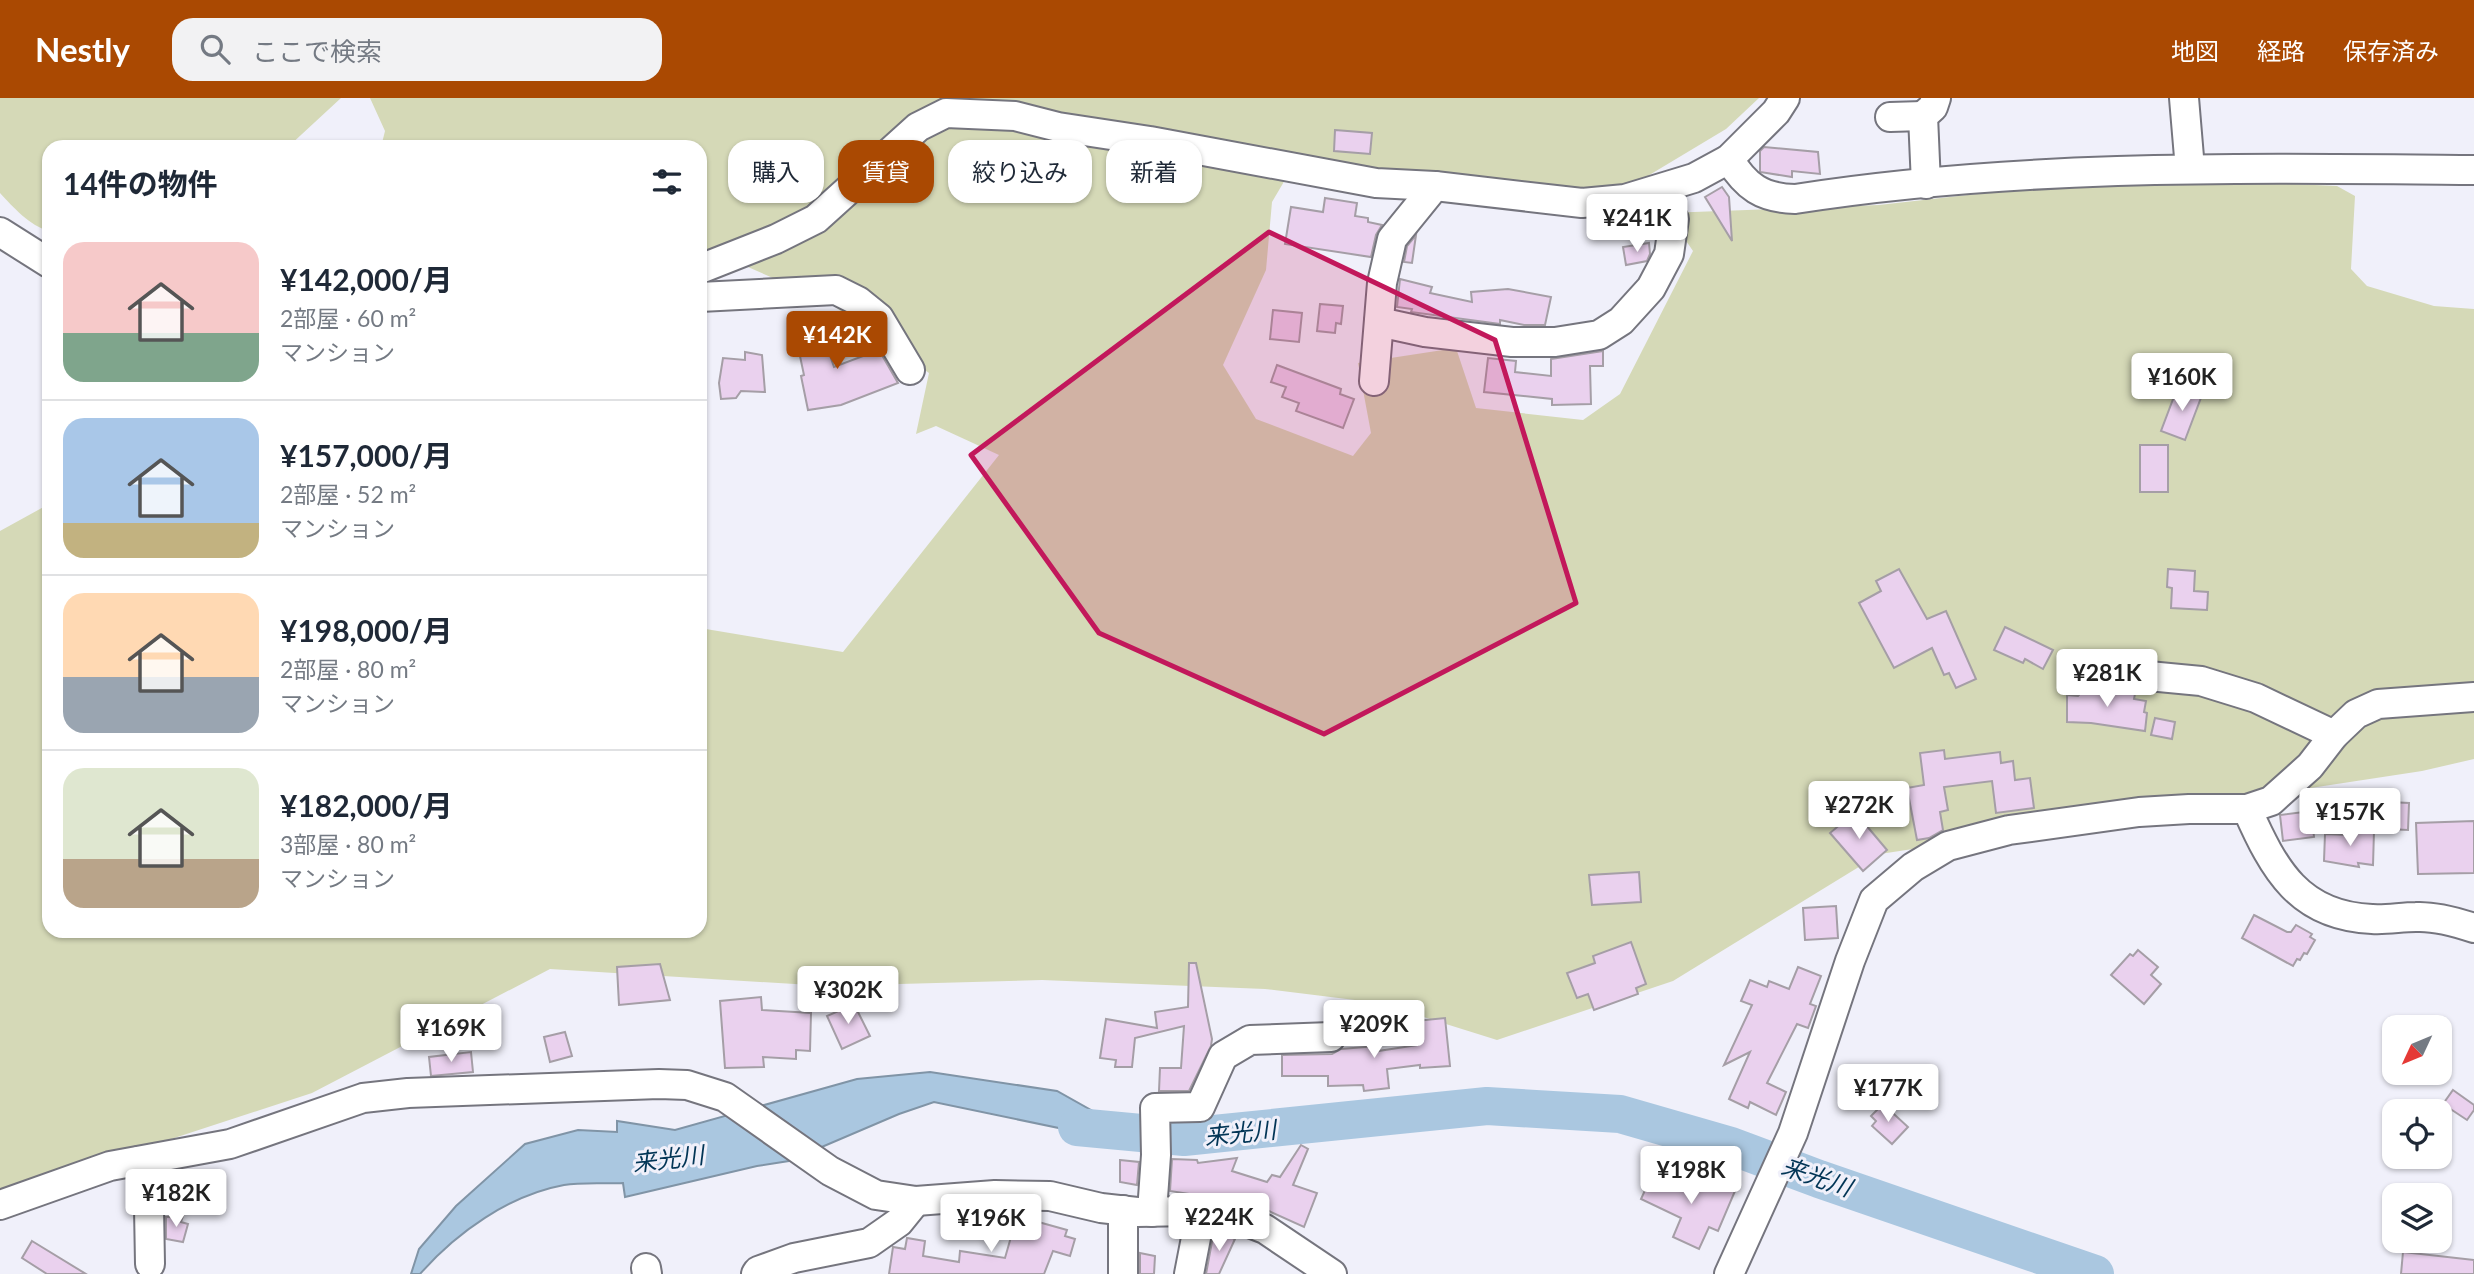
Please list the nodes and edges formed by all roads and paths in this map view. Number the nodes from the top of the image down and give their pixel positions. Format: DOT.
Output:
graph roads {
  1 [pos="1785,98"];
  2 [pos="2184,98"];
  3 [pos="1929,107"];
  4 [pos="1890,117"];
  5 [pos="1729,159"];
  6 [pos="2190,169"];
  7 [pos="2474,170"];
  8 [pos="1926,184"];
  9 [pos="1434,186"];
  10 [pos="1674,219"];
  11 [pos="0,232"];
  12 [pos="42,259"];
  13 [pos="707,266"];
  14 [pos="707,297"];
  15 [pos="1379,322"];
  16 [pos="910,370"];
  17 [pos="1374,381"];
  18 [pos="2096,671"];
  19 [pos="2474,697"];
  20 [pos="2334,735"];
  21 [pos="2247,809"];
  22 [pos="2474,928"];
  23 [pos="1331,1037"];
  24 [pos="139,1161"];
  25 [pos="916,1200"];
  26 [pos="0,1205"];
  27 [pos="1123,1210"];
  28 [pos="1152,1212"];
  29 [pos="1201,1212"];
  30 [pos="150,1264"];
  31 [pos="756,1274"];
  32 [pos="1123,1274"];
  33 [pos="1189,1274"];
  34 [pos="1332,1274"];
  35 [pos="1729,1274"];
  1 -- 5 [label="street"];
  2 -- 6 [label="street"];
  3 -- 4 [label="street"];
  3 -- 8 [label="street"];
  5 -- 8 [label="street"];
  5 -- 9 [label="street"];
  6 -- 7 [label="street"];
  6 -- 8 [label="street"];
  9 -- 13 [label="street"];
  9 -- 15 [label="street"];
  10 -- 15 [label="street"];
  11 -- 12 [label="street"];
  14 -- 16 [label="street"];
  15 -- 17 [label="street"];
  18 -- 20 [label="street"];
  19 -- 20 [label="street"];
  20 -- 21 [label="street"];
  21 -- 22 [label="street"];
  21 -- 35 [label="street"];
  23 -- 28 [label="street"];
  24 -- 25 [label="street"];
  24 -- 26 [label="street"];
  24 -- 30 [label="street"];
  25 -- 27 [label="street"];
  25 -- 31 [label="street"];
  27 -- 28 [label="street"];
  27 -- 32 [label="street"];
  28 -- 29 [label="street"];
  29 -- 33 [label="street"];
  29 -- 34 [label="street"];
}
